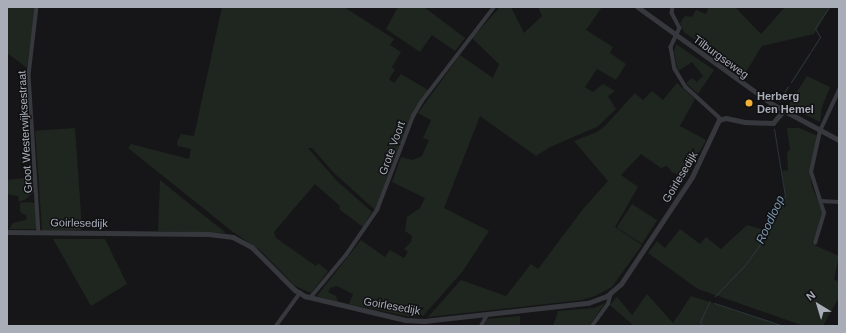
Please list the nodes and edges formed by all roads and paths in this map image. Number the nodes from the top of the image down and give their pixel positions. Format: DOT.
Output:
graph roads {
  1 [pos="37,7"];
  2 [pos="494,7"];
  3 [pos="638,7"];
  4 [pos="673,7"];
  5 [pos="677,36"];
  6 [pos="839,90"];
  7 [pos="783,111"];
  8 [pos="721,119"];
  9 [pos="820,131"];
  10 [pos="839,140"];
  11 [pos="821,201"];
  12 [pos="839,202"];
  13 [pos="7,232"];
  14 [pos="39,232"];
  15 [pos="815,243"];
  16 [pos="611,293"];
  17 [pos="300,294"];
  18 [pos="310,298"];
  19 [pos="487,315"];
  20 [pos="276,326"];
  21 [pos="481,326"];
  22 [pos="592,326"];
  1 -- 14 [label="street, Groot Westerwijksestraat"];
  2 -- 18 [label="street, Grote Voort"];
  3 -- 5 [label="street, Tilburgseweg"];
  4 -- 5 [label="street"];
  5 -- 7 [label="street, Tilburgseweg"];
  5 -- 8 [label="street"];
  6 -- 9 [label="street"];
  7 -- 8 [label="street"];
  7 -- 9 [label="street, Tilburgseweg"];
  8 -- 16 [label="street, Goirlesedijk"];
  9 -- 10 [label="street, Tilburgseweg"];
  9 -- 11 [label="street"];
  11 -- 12 [label="street"];
  11 -- 15 [label="street"];
  13 -- 14 [label="street, Goirlesedijk"];
  14 -- 17 [label="street, Goirlesedijk"];
  16 -- 19 [label="street, Goirlesedijk"];
  16 -- 22 [label="street"];
  17 -- 18 [label="street, Goirlesedijk"];
  17 -- 20 [label="street"];
  18 -- 19 [label="street, Goirlesedijk"];
  19 -- 21 [label="street"];
}
